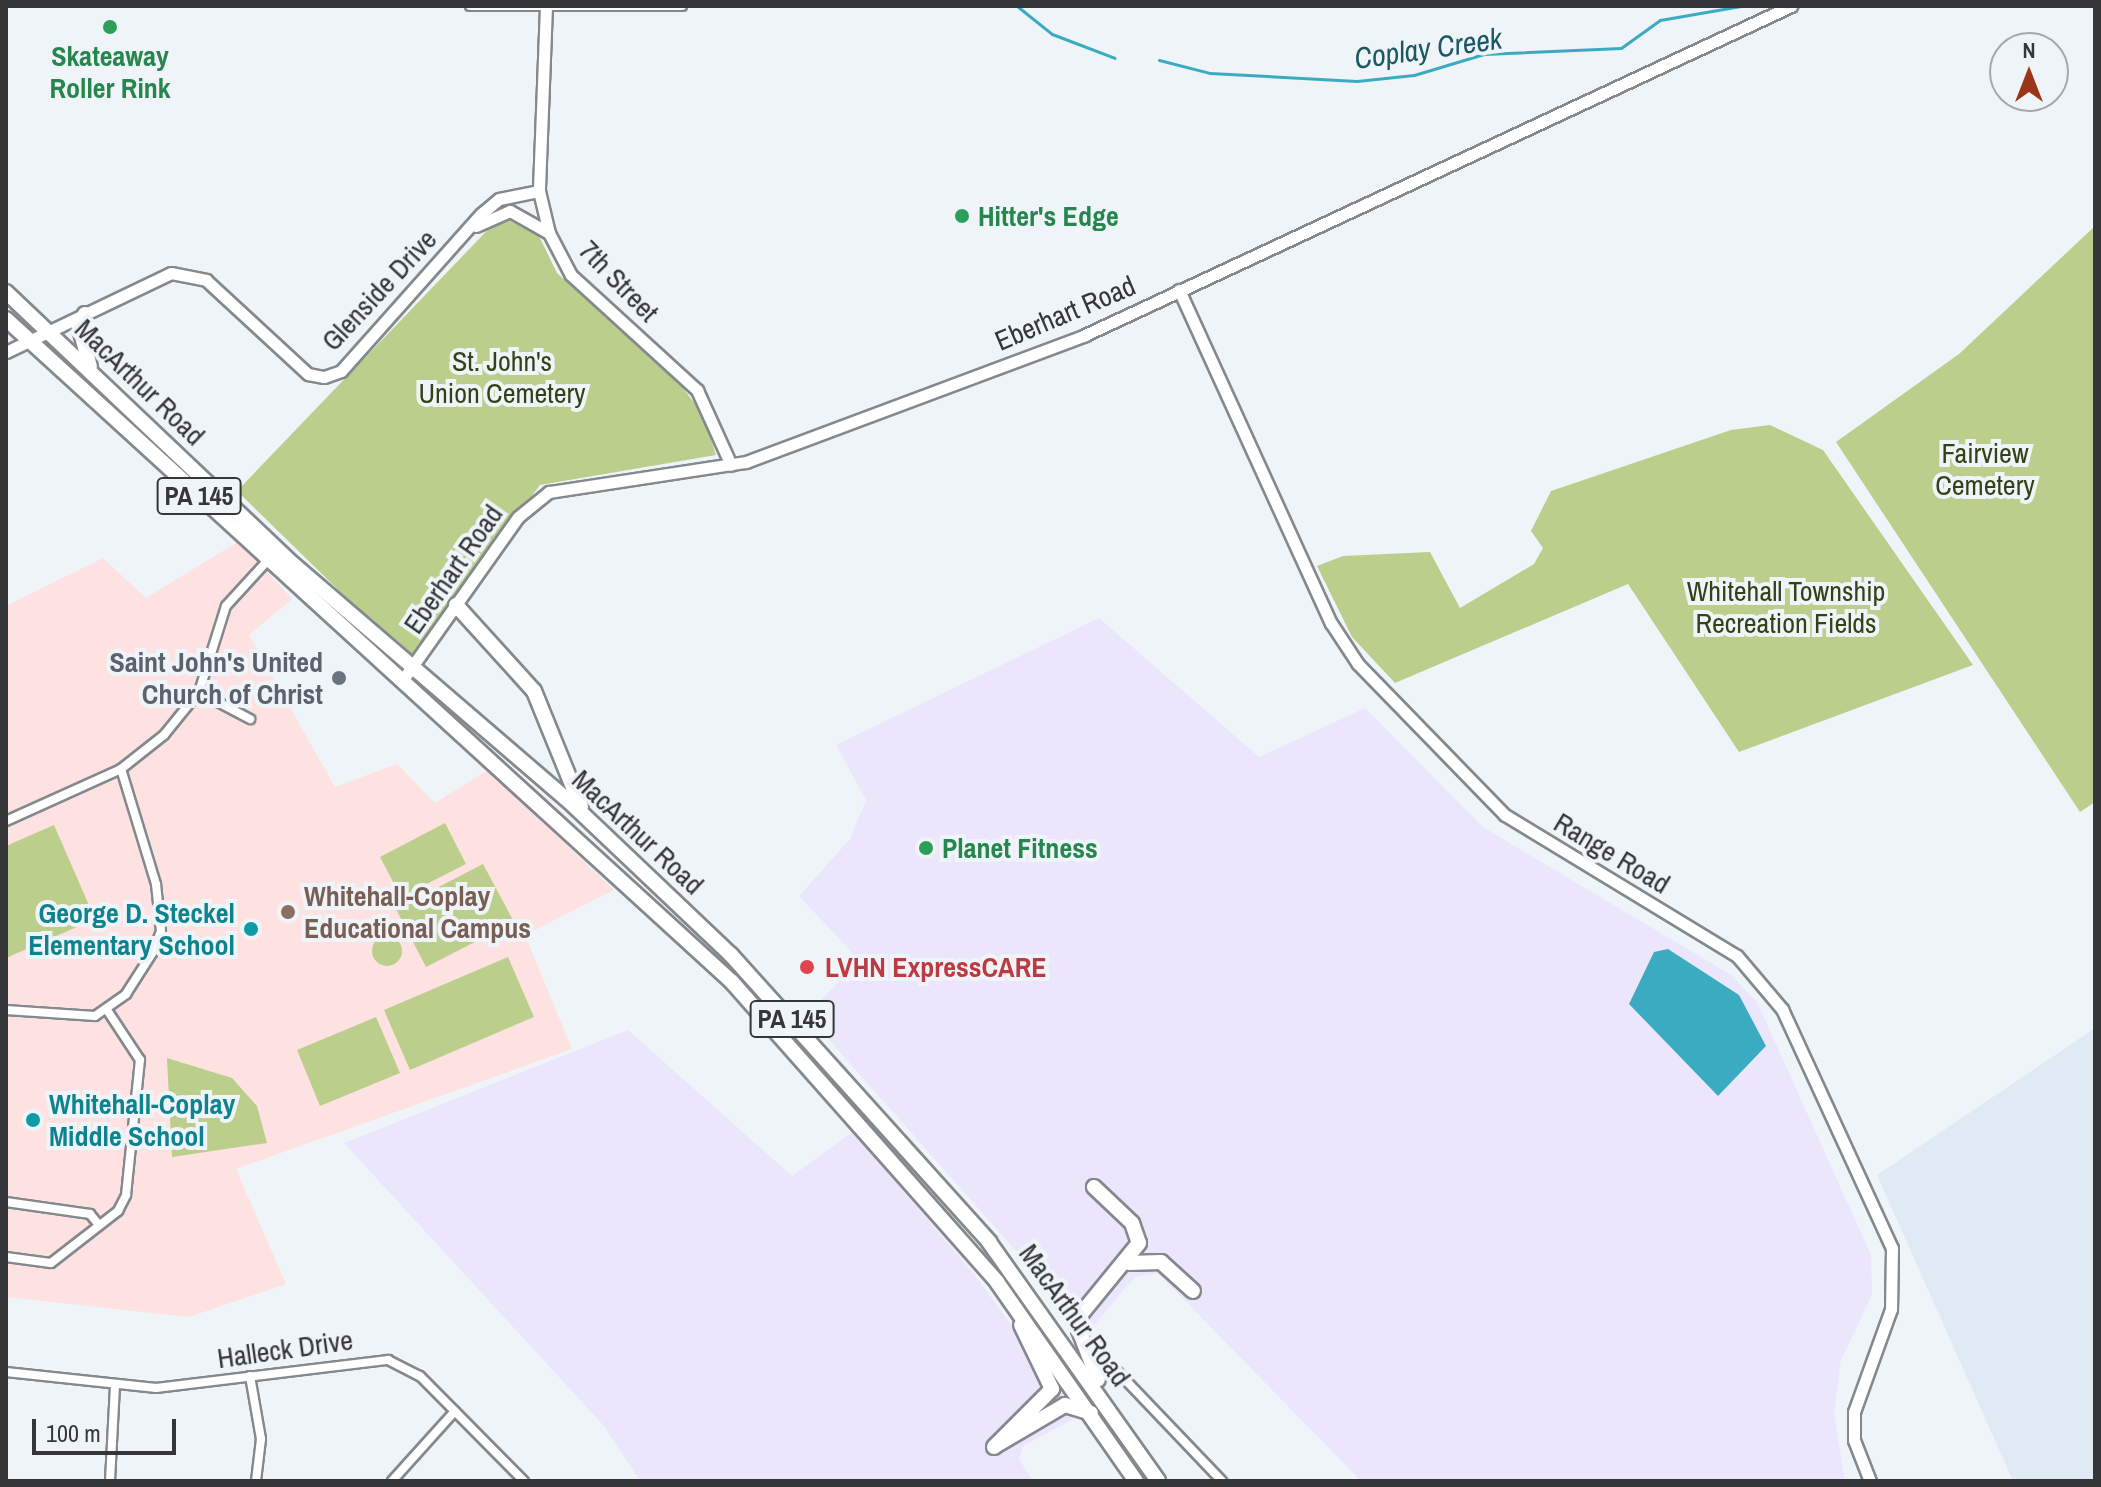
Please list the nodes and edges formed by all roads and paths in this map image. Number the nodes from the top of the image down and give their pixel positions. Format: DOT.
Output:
graph roads {
  1 [pos="470,6"];
  2 [pos="682,6"];
  3 [pos="1791,6"];
  4 [pos="546,7"];
  5 [pos="539,191"];
  6 [pos="468,228"];
  7 [pos="549,233"];
  8 [pos="1179,290"];
  9 [pos="6,292"];
  10 [pos="85,314"];
  11 [pos="6,319"];
  12 [pos="49,331"];
  13 [pos="29,341"];
  14 [pos="6,352"];
  15 [pos="91,371"];
  16 [pos="731,465"];
  17 [pos="269,559"];
  18 [pos="456,605"];
  19 [pos="407,674"];
  20 [pos="199,692"];
  21 [pos="250,719"];
  22 [pos="121,769"];
  23 [pos="6,821"];
  24 [pos="599,829"];
  25 [pos="6,1010"];
  26 [pos="107,1010"];
  27 [pos="1094,1187"];
  28 [pos="6,1202"];
  29 [pos="98,1224"];
  30 [pos="6,1257"];
  31 [pos="1129,1263"];
  32 [pos="1193,1291"];
  33 [pos="1019,1312"];
  34 [pos="1113,1367"];
  35 [pos="6,1372"];
  36 [pos="250,1376"];
  37 [pos="115,1386"];
  38 [pos="1101,1392"];
  39 [pos="455,1411"];
  40 [pos="1093,1414"];
  41 [pos="110,1481"];
  42 [pos="256,1481"];
  43 [pos="392,1481"];
  44 [pos="524,1481"];
  45 [pos="1136,1481"];
  46 [pos="1158,1481"];
  47 [pos="1222,1481"];
  48 [pos="1870,1481"];
  1 -- 4 [label="street"];
  2 -- 4 [label="street"];
  3 -- 8 [label="street, Eberhart Road"];
  4 -- 5 [label="street, 7th Street"];
  5 -- 6 [label="street, Glenside Drive"];
  5 -- 7 [label="street, 7th Street"];
  6 -- 7 [label="street"];
  6 -- 10 [label="street, Glenside Drive"];
  7 -- 16 [label="street, 7th Street"];
  8 -- 16 [label="street, Eberhart Road"];
  8 -- 48 [label="street, Range Road"];
  9 -- 12 [label="highway, MacArthur Road / PA 145"];
  10 -- 12 [label="street, Glenside Drive"];
  10 -- 15 [label="highway"];
  11 -- 13 [label="highway, MacArthur Road / PA 145"];
  12 -- 13 [label="street, Glenside Drive"];
  12 -- 15 [label="highway, MacArthur Road / PA 145"];
  13 -- 14 [label="street, Glenside Drive"];
  13 -- 17 [label="highway, MacArthur Road / PA 145"];
  15 -- 19 [label="highway, MacArthur Road / PA 145"];
  16 -- 18 [label="street, Eberhart Road"];
  17 -- 19 [label="highway, MacArthur Road / PA 145"];
  17 -- 20 [label="street"];
  18 -- 19 [label="street, Eberhart Road"];
  18 -- 24 [label="highway"];
  19 -- 24 [label="highway, MacArthur Road / PA 145"];
  19 -- 33 [label="highway, MacArthur Road / PA 145"];
  20 -- 21 [label="street"];
  20 -- 22 [label="street"];
  22 -- 23 [label="street"];
  22 -- 26 [label="street"];
  24 -- 38 [label="highway, MacArthur Road / PA 145"];
  25 -- 26 [label="street"];
  26 -- 29 [label="street"];
  27 -- 31 [label="highway"];
  28 -- 29 [label="street"];
  29 -- 30 [label="street"];
  31 -- 32 [label="highway"];
  31 -- 38 [label="highway"];
  33 -- 40 [label="highway, MacArthur Road / PA 145"];
  33 -- 40 [label="highway"];
  34 -- 47 [label="street"];
  35 -- 37 [label="street, Halleck Drive"];
  36 -- 37 [label="street, Halleck Drive"];
  36 -- 39 [label="street, Halleck Drive"];
  36 -- 42 [label="street"];
  37 -- 41 [label="street"];
  38 -- 46 [label="highway, MacArthur Road / PA 145"];
  39 -- 43 [label="street"];
  39 -- 44 [label="street, Halleck Drive"];
  40 -- 45 [label="highway, MacArthur Road / PA 145"];
}
